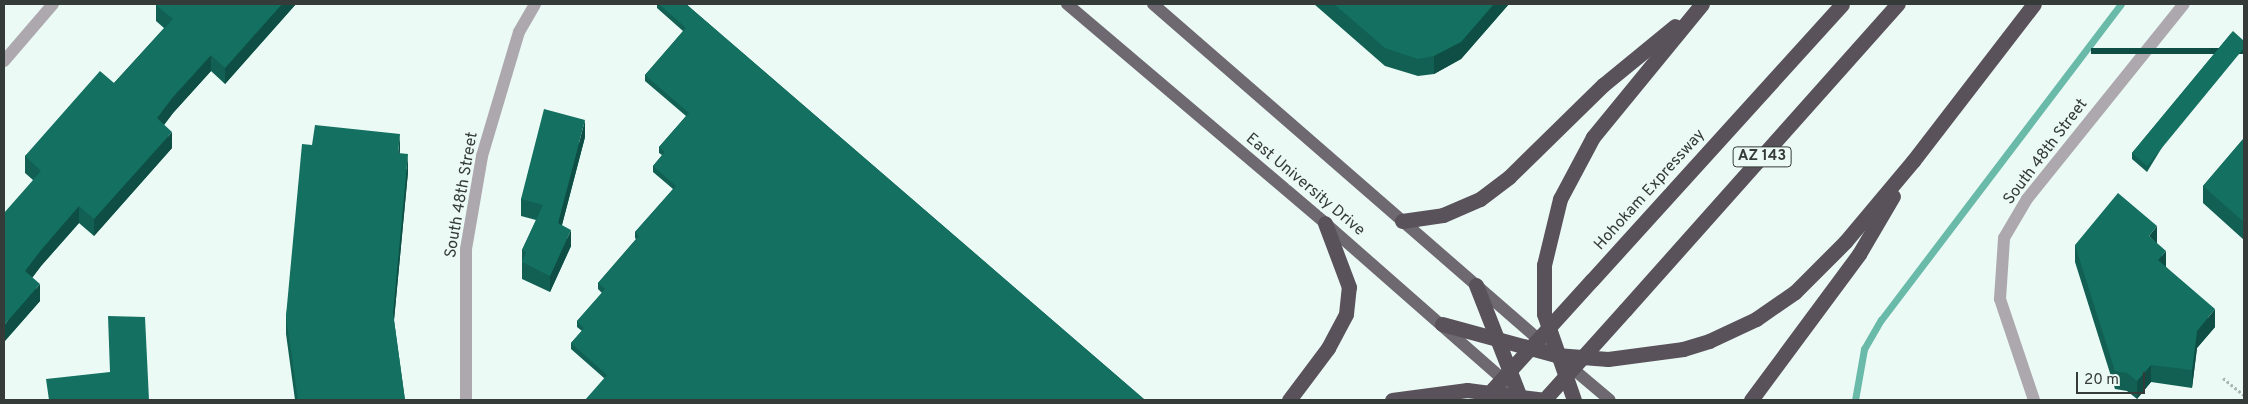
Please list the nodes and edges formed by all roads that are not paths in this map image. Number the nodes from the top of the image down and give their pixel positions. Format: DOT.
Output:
graph roads {
  1 [pos="53,4"];
  2 [pos="535,4"];
  3 [pos="1067,4"];
  4 [pos="1153,4"];
  5 [pos="1702,4"];
  6 [pos="1842,4"];
  7 [pos="1898,4"];
  8 [pos="2034,4"];
  9 [pos="2184,4"];
  10 [pos="4,61"];
  11 [pos="1914,161"];
  12 [pos="1402,221"];
  13 [pos="1325,223"];
  14 [pos="1476,285"];
  15 [pos="1442,324"];
  16 [pos="1497,340"];
  17 [pos="1556,355"];
  18 [pos="1522,398"];
  19 [pos="466,400"];
  20 [pos="1289,400"];
  21 [pos="1392,400"];
  22 [pos="1483,400"];
  23 [pos="1544,400"];
  24 [pos="1574,400"];
  25 [pos="1610,400"];
  26 [pos="1751,400"];
  27 [pos="2034,400"];
  1 -- 10 [label="street"];
  2 -- 19 [label="street, South 48th Street"];
  3 -- 13 [label="main road, East University Drive"];
  4 -- 12 [label="main road"];
  5 -- 12 [label="highway"];
  5 -- 17 [label="highway"];
  6 -- 22 [label="highway, Hohokam Expressway / AZ 143, bridge"];
  7 -- 23 [label="highway, AZ 143, bridge"];
  8 -- 11 [label="highway"];
  9 -- 27 [label="street, South 48th Street"];
  11 -- 17 [label="highway"];
  11 -- 26 [label="highway"];
  12 -- 14 [label="main road"];
  13 -- 15 [label="main road, East University Drive"];
  13 -- 20 [label="highway"];
  14 -- 16 [label="highway"];
  14 -- 17 [label="main road"];
  15 -- 16 [label="highway"];
  15 -- 18 [label="main road, East University Drive"];
  16 -- 17 [label="highway"];
  16 -- 18 [label="highway"];
  17 -- 24 [label="highway"];
  17 -- 25 [label="main road"];
  18 -- 21 [label="highway"];
  18 -- 23 [label="highway"];
}
